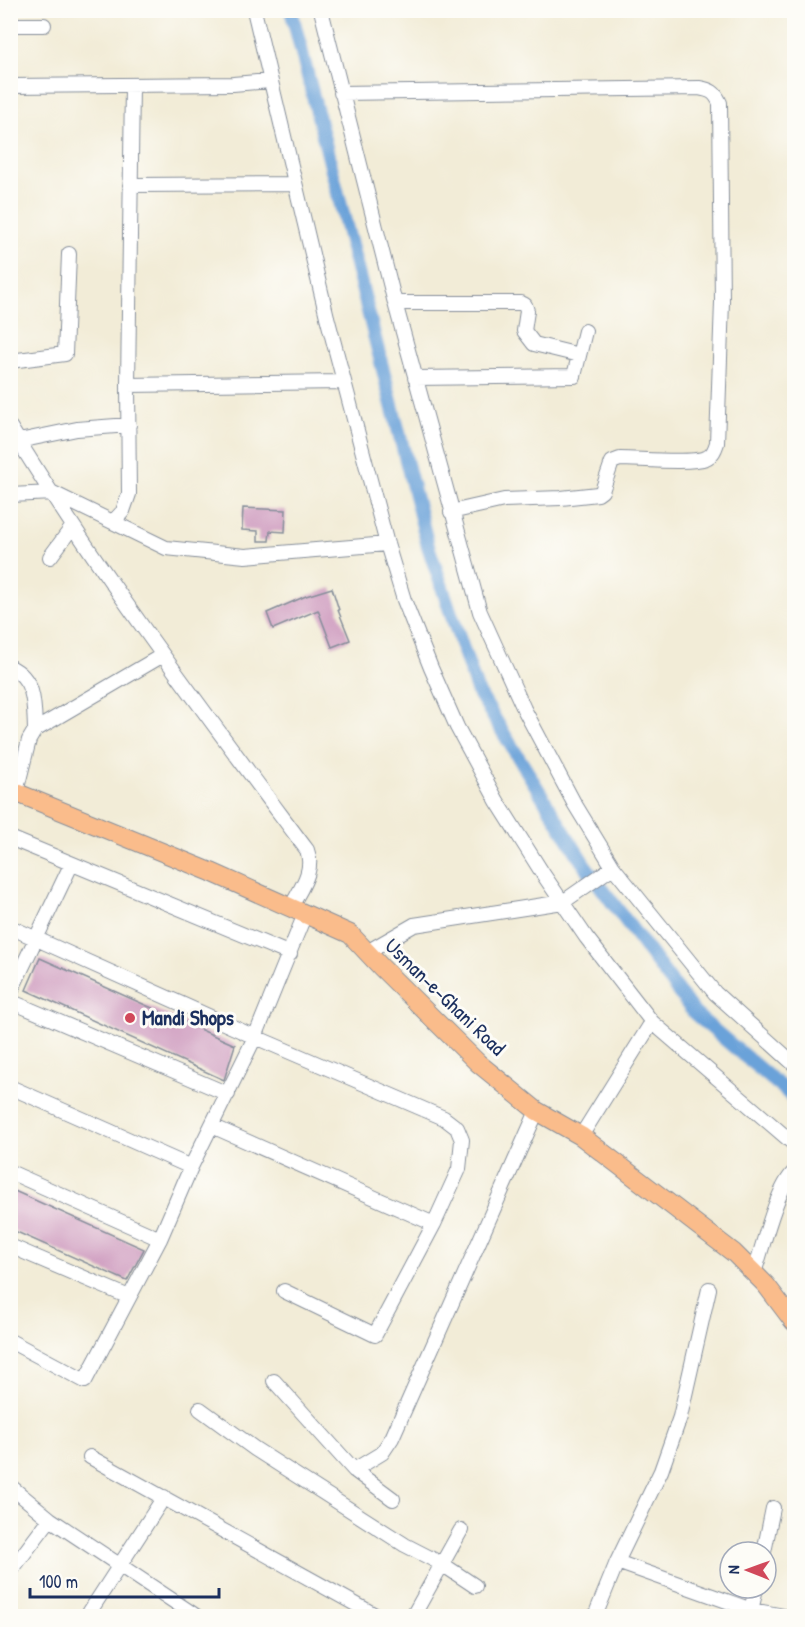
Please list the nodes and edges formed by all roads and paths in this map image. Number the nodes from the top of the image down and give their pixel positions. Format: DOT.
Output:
graph roads {
  1 [pos="254,10"];
  2 [pos="321,10"];
  3 [pos="44,25"];
  4 [pos="10,26"];
  5 [pos="270,81"];
  6 [pos="132,85"];
  7 [pos="10,86"];
  8 [pos="341,93"];
  9 [pos="295,184"];
  10 [pos="130,185"];
  11 [pos="69,254"];
  12 [pos="395,303"];
  13 [pos="585,331"];
  14 [pos="579,355"];
  15 [pos="10,361"];
  16 [pos="415,378"];
  17 [pos="344,382"];
  18 [pos="128,385"];
  19 [pos="129,425"];
  20 [pos="10,427"];
  21 [pos="19,441"];
  22 [pos="53,493"];
  23 [pos="10,495"];
  24 [pos="451,512"];
  25 [pos="114,521"];
  26 [pos="73,526"];
  27 [pos="387,544"];
  28 [pos="50,556"];
  29 [pos="162,655"];
  30 [pos="10,668"];
  31 [pos="36,730"];
  32 [pos="14,791"];
  33 [pos="10,838"];
  34 [pos="71,865"];
  35 [pos="610,869"];
  36 [pos="563,902"];
  37 [pos="298,911"];
  38 [pos="10,927"];
  39 [pos="37,938"];
  40 [pos="367,952"];
  41 [pos="290,954"];
  42 [pos="10,993"];
  43 [pos="10,1001"];
  44 [pos="652,1022"];
  45 [pos="255,1037"];
  46 [pos="795,1064"];
  47 [pos="10,1086"];
  48 [pos="228,1094"];
  49 [pos="537,1111"];
  50 [pos="212,1126"];
  51 [pos="581,1136"];
  52 [pos="795,1144"];
  53 [pos="191,1167"];
  54 [pos="10,1172"];
  55 [pos="795,1172"];
  56 [pos="434,1224"];
  57 [pos="160,1239"];
  58 [pos="10,1246"];
  59 [pos="754,1273"];
  60 [pos="710,1289"];
  61 [pos="284,1291"];
  62 [pos="129,1297"];
  63 [pos="795,1322"];
  64 [pos="10,1341"];
  65 [pos="274,1381"];
  66 [pos="200,1409"];
  67 [pos="90,1456"];
  68 [pos="354,1470"];
  69 [pos="10,1486"];
  70 [pos="164,1497"];
  71 [pos="393,1499"];
  72 [pos="773,1508"];
  73 [pos="50,1519"];
  74 [pos="461,1530"];
  75 [pos="766,1540"];
  76 [pos="617,1562"];
  77 [pos="442,1564"];
  78 [pos="119,1567"];
  79 [pos="10,1572"];
  80 [pos="475,1586"];
  81 [pos="751,1613"];
  82 [pos="194,1616"];
  83 [pos="87,1617"];
  84 [pos="377,1617"];
  85 [pos="413,1617"];
  86 [pos="595,1617"];
  87 [pos="784,1617"];
  1 -- 5 [label="street"];
  2 -- 8 [label="street"];
  3 -- 4 [label="street"];
  5 -- 6 [label="street"];
  5 -- 9 [label="street"];
  6 -- 7 [label="street"];
  6 -- 10 [label="street"];
  8 -- 12 [label="street"];
  8 -- 24 [label="street"];
  9 -- 10 [label="street"];
  9 -- 17 [label="street"];
  10 -- 18 [label="street"];
  11 -- 15 [label="street"];
  12 -- 14 [label="street"];
  12 -- 16 [label="street"];
  13 -- 14 [label="street"];
  14 -- 16 [label="street"];
  16 -- 24 [label="street"];
  17 -- 18 [label="street"];
  17 -- 27 [label="street"];
  18 -- 19 [label="street"];
  19 -- 21 [label="street"];
  19 -- 25 [label="street"];
  20 -- 21 [label="street"];
  21 -- 22 [label="street"];
  22 -- 23 [label="street"];
  22 -- 25 [label="street"];
  22 -- 26 [label="street"];
  24 -- 35 [label="street"];
  25 -- 27 [label="street"];
  26 -- 28 [label="street"];
  26 -- 29 [label="street"];
  27 -- 36 [label="street"];
  29 -- 31 [label="street"];
  29 -- 37 [label="street"];
  30 -- 31 [label="street"];
  31 -- 32 [label="street"];
  32 -- 37 [label="main road, Usman-e-Ghani Road"];
  33 -- 34 [label="street"];
  34 -- 39 [label="street"];
  34 -- 41 [label="street"];
  35 -- 36 [label="street"];
  35 -- 46 [label="street"];
  36 -- 40 [label="street"];
  36 -- 44 [label="street"];
  37 -- 40 [label="main road, Usman-e-Ghani Road"];
  37 -- 41 [label="street"];
  38 -- 39 [label="street"];
  39 -- 42 [label="street"];
  39 -- 45 [label="street"];
  40 -- 49 [label="main road, Usman-e-Ghani Road"];
  41 -- 45 [label="street"];
  43 -- 48 [label="street"];
  44 -- 51 [label="street"];
  44 -- 52 [label="street"];
  45 -- 48 [label="street"];
  45 -- 56 [label="street"];
  47 -- 53 [label="street"];
  48 -- 50 [label="street"];
  49 -- 51 [label="main road, Usman-e-Ghani Road"];
  49 -- 68 [label="street"];
  50 -- 53 [label="street"];
  50 -- 56 [label="street"];
  51 -- 59 [label="main road, Usman-e-Ghani Road"];
  53 -- 57 [label="street"];
  54 -- 57 [label="street"];
  55 -- 59 [label="street"];
  56 -- 61 [label="street"];
  57 -- 62 [label="street"];
  58 -- 62 [label="street"];
  59 -- 63 [label="main road, Usman-e-Ghani Road"];
  60 -- 76 [label="street"];
  62 -- 64 [label="street"];
  65 -- 68 [label="street"];
  66 -- 77 [label="street"];
  67 -- 70 [label="street"];
  68 -- 71 [label="street"];
  69 -- 73 [label="street"];
  70 -- 78 [label="street"];
  70 -- 84 [label="street"];
  72 -- 75 [label="street"];
  73 -- 78 [label="street"];
  73 -- 79 [label="street"];
  74 -- 77 [label="street"];
  76 -- 81 [label="street"];
  76 -- 86 [label="street"];
  77 -- 80 [label="street"];
  77 -- 85 [label="street"];
  78 -- 82 [label="street"];
  78 -- 83 [label="street"];
  81 -- 87 [label="street"];
}
